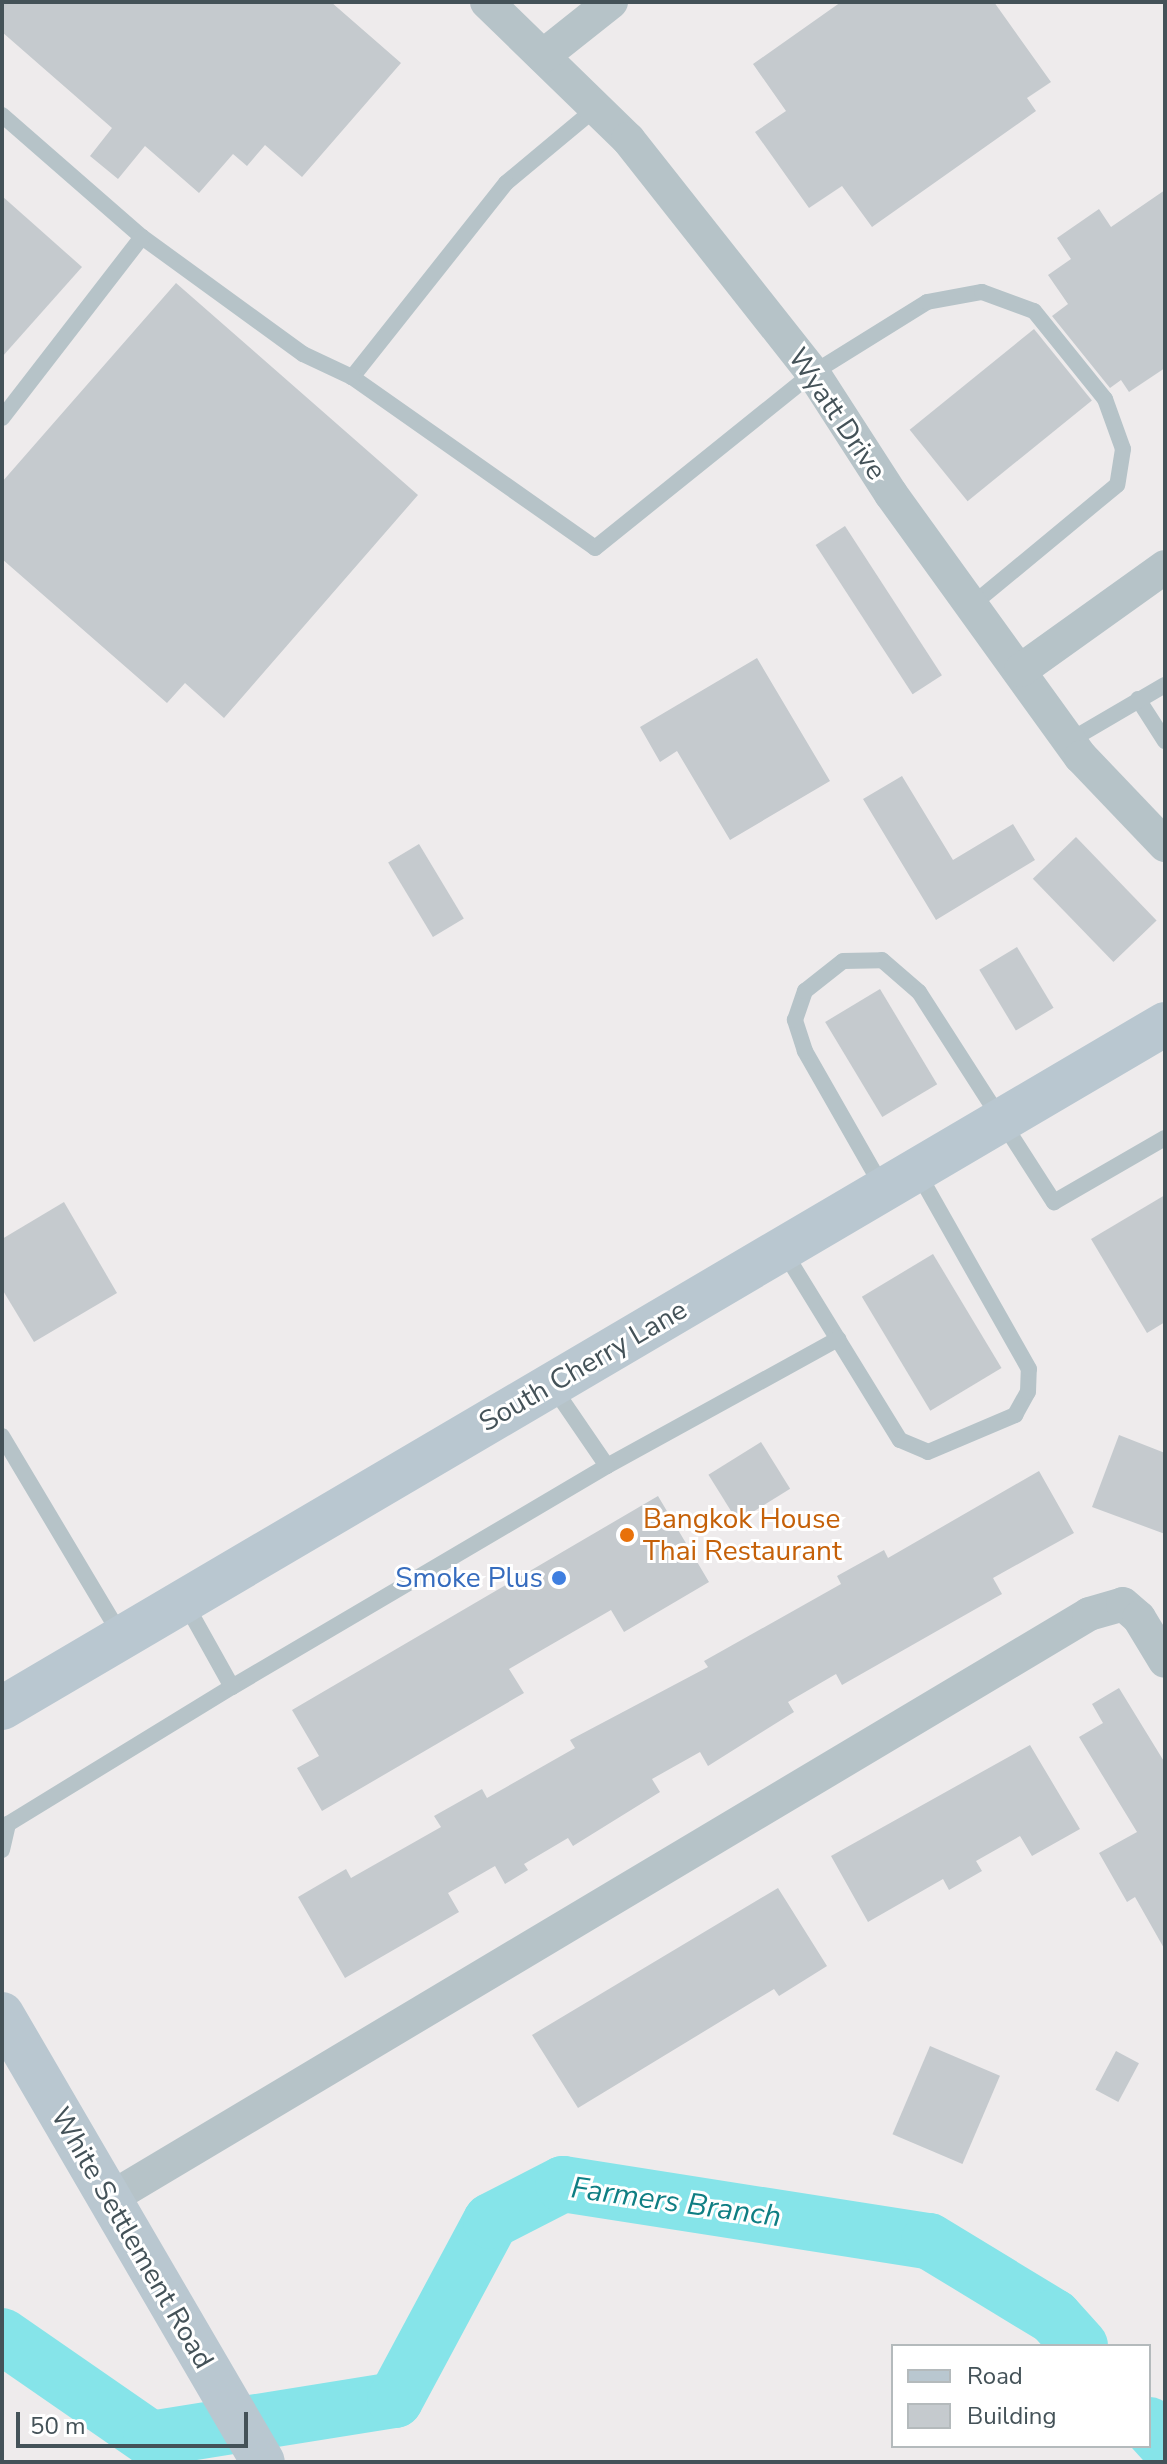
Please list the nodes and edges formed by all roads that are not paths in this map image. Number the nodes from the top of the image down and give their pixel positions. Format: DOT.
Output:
graph roads {
  1 [pos="487,2"];
  2 [pos="611,2"];
  3 [pos="543,56"];
  4 [pos="596,108"];
  5 [pos="2,115"];
  6 [pos="142,237"];
  7 [pos="813,373"];
  8 [pos="352,377"];
  9 [pos="2,418"];
  10 [pos="1165,567"];
  11 [pos="973,604"];
  12 [pos="1021,670"];
  13 [pos="1165,685"];
  14 [pos="1138,699"];
  15 [pos="1069,741"];
  16 [pos="1165,741"];
  17 [pos="1165,845"];
  18 [pos="1165,1024"];
  19 [pos="1002,1120"];
  20 [pos="1165,1138"];
  21 [pos="900,1180"];
  22 [pos="782,1249"];
  23 [pos="838,1339"];
  24 [pos="551,1385"];
  25 [pos="2,1436"];
  26 [pos="607,1466"];
  27 [pos="183,1601"];
  28 [pos="122,1637"];
  29 [pos="1165,1661"];
  30 [pos="232,1687"];
  31 [pos="2,1708"];
  32 [pos="2,1850"];
  33 [pos="2,2014"];
  34 [pos="109,2199"];
  35 [pos="263,2462"];
  1 -- 3 [label="street, Wyatt Drive"];
  2 -- 3 [label="street"];
  3 -- 4 [label="street, Wyatt Drive"];
  4 -- 7 [label="street, Wyatt Drive"];
  4 -- 8 [label="lane"];
  5 -- 6 [label="lane"];
  6 -- 8 [label="lane"];
  6 -- 9 [label="lane"];
  7 -- 8 [label="lane"];
  7 -- 11 [label="street, Wyatt Drive"];
  7 -- 11 [label="lane"];
  10 -- 12 [label="street"];
  11 -- 12 [label="street, Wyatt Drive"];
  12 -- 15 [label="street, Wyatt Drive"];
  13 -- 14 [label="lane"];
  14 -- 15 [label="lane"];
  14 -- 16 [label="lane"];
  15 -- 17 [label="street, Wyatt Drive"];
  18 -- 19 [label="street, South Cherry Lane"];
  19 -- 20 [label="lane"];
  19 -- 21 [label="street, South Cherry Lane"];
  19 -- 21 [label="lane"];
  21 -- 22 [label="street, South Cherry Lane"];
  21 -- 23 [label="lane"];
  22 -- 23 [label="lane"];
  22 -- 24 [label="street, South Cherry Lane"];
  23 -- 26 [label="lane"];
  24 -- 26 [label="lane"];
  24 -- 27 [label="street, South Cherry Lane"];
  25 -- 28 [label="lane"];
  26 -- 30 [label="lane"];
  27 -- 28 [label="street, South Cherry Lane"];
  27 -- 30 [label="lane"];
  28 -- 31 [label="street, South Cherry Lane"];
  29 -- 34 [label="street"];
  30 -- 32 [label="lane"];
  33 -- 34 [label="street, White Settlement Road"];
  34 -- 35 [label="street, White Settlement Road"];
}
